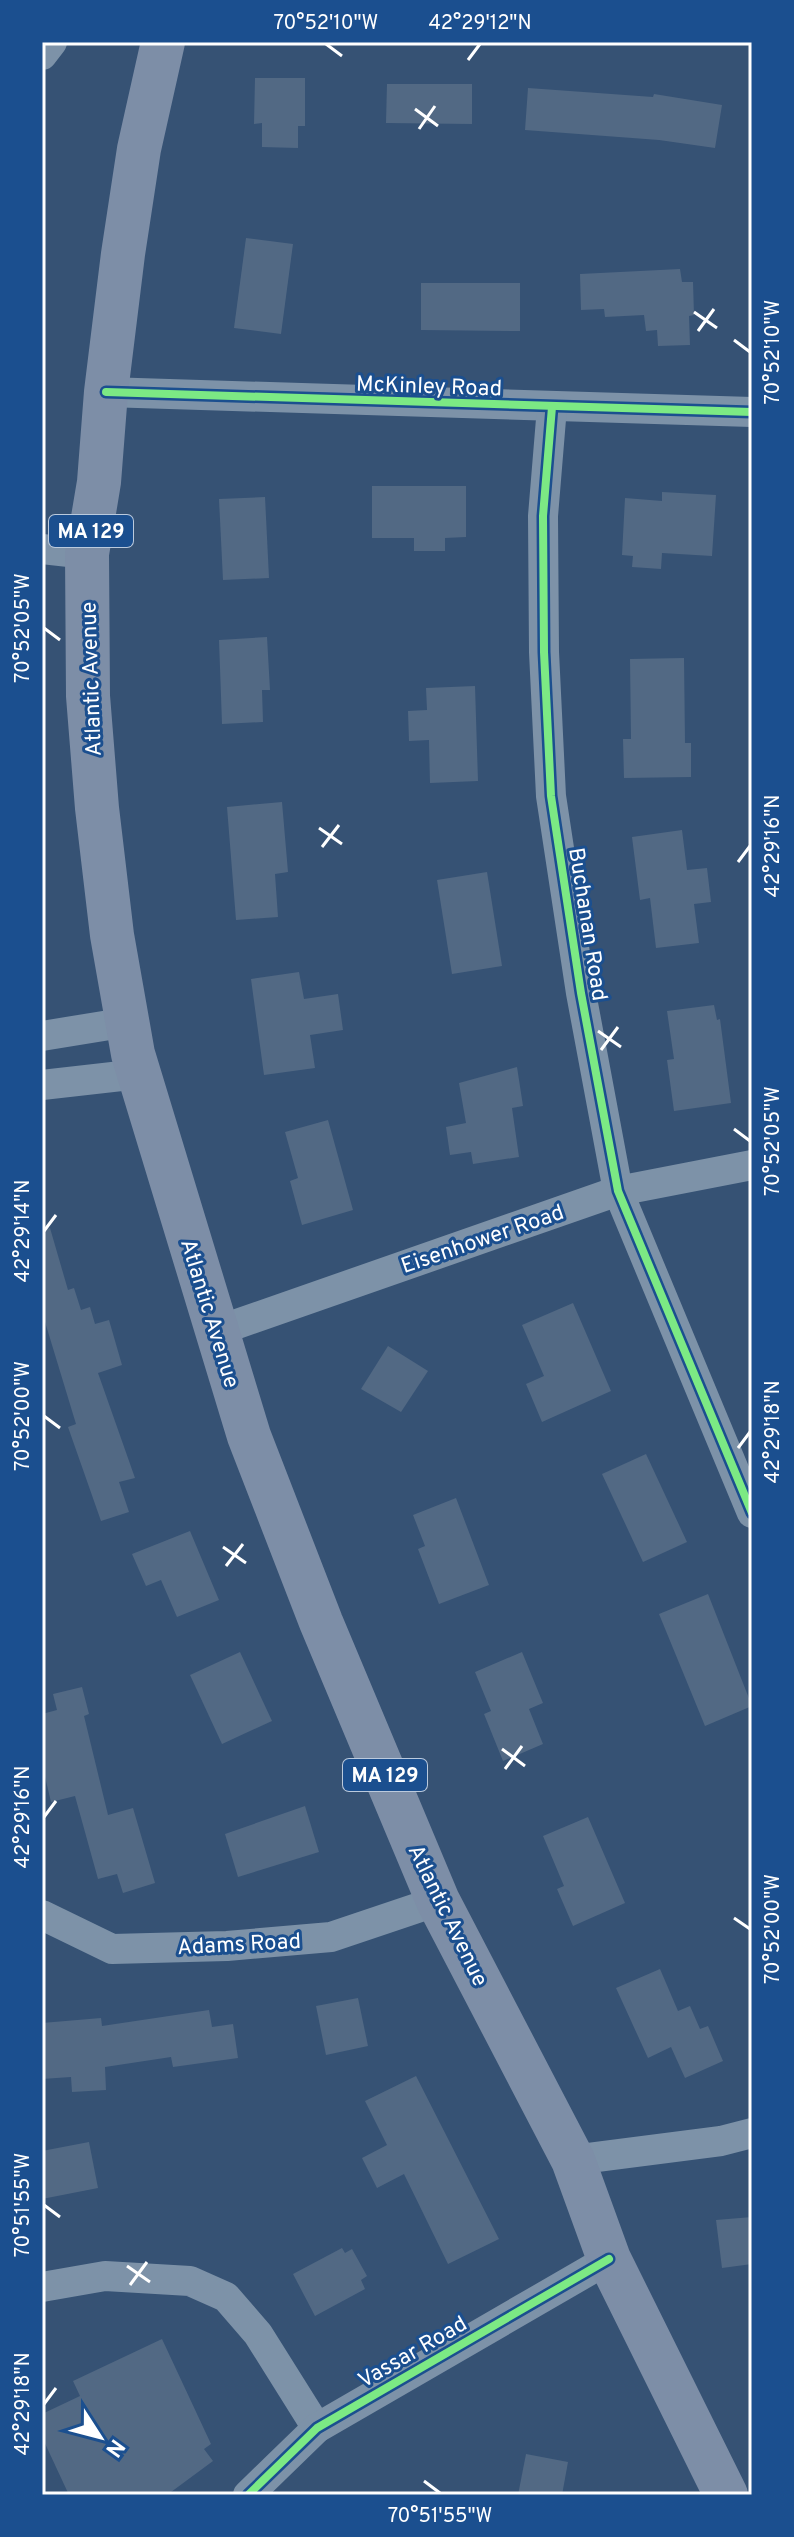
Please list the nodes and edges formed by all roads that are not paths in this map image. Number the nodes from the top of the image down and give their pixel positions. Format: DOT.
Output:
graph roads {
  1 [pos="52,42"];
  2 [pos="163,42"];
  3 [pos="42,55"];
  4 [pos="106,392"];
  5 [pos="552,407"];
  6 [pos="752,412"];
  7 [pos="42,549"];
  8 [pos="87,554"];
  9 [pos="128,1022"];
  10 [pos="42,1036"];
  11 [pos="139,1074"];
  12 [pos="42,1085"];
  13 [pos="752,1165"];
  14 [pos="618,1191"];
  15 [pos="217,1331"];
  16 [pos="752,1513"];
  17 [pos="438,1901"];
  18 [pos="42,1915"];
  19 [pos="752,2133"];
  20 [pos="573,2160"];
  21 [pos="609,2259"];
  22 [pos="42,2287"];
  23 [pos="317,2428"];
  24 [pos="248,2495"];
  25 [pos="726,2495"];
  1 -- 3 [label="street"];
  2 -- 4 [label="main road, Atlantic Avenue / MA 129"];
  4 -- 5 [label="street, McKinley Road"];
  4 -- 8 [label="main road, Atlantic Avenue / MA 129"];
  5 -- 6 [label="street, McKinley Road"];
  5 -- 14 [label="street, Buchanan Road"];
  7 -- 8 [label="street"];
  8 -- 9 [label="main road, Atlantic Avenue / MA 129"];
  9 -- 10 [label="street"];
  9 -- 11 [label="main road, Atlantic Avenue / MA 129"];
  11 -- 12 [label="street"];
  11 -- 15 [label="main road, Atlantic Avenue / MA 129"];
  13 -- 14 [label="street, Eisenhower Road"];
  14 -- 15 [label="street, Eisenhower Road"];
  14 -- 16 [label="street, Buchanan Road"];
  15 -- 17 [label="main road, Atlantic Avenue / MA 129"];
  17 -- 18 [label="street, Adams Road"];
  17 -- 20 [label="main road, Atlantic Avenue / MA 129"];
  19 -- 20 [label="street"];
  20 -- 21 [label="main road, Atlantic Avenue / MA 129"];
  21 -- 23 [label="street, Vassar Road"];
  21 -- 25 [label="main road, Atlantic Avenue / MA 129"];
  22 -- 23 [label="street"];
  23 -- 24 [label="street, Vassar Road"];
}
